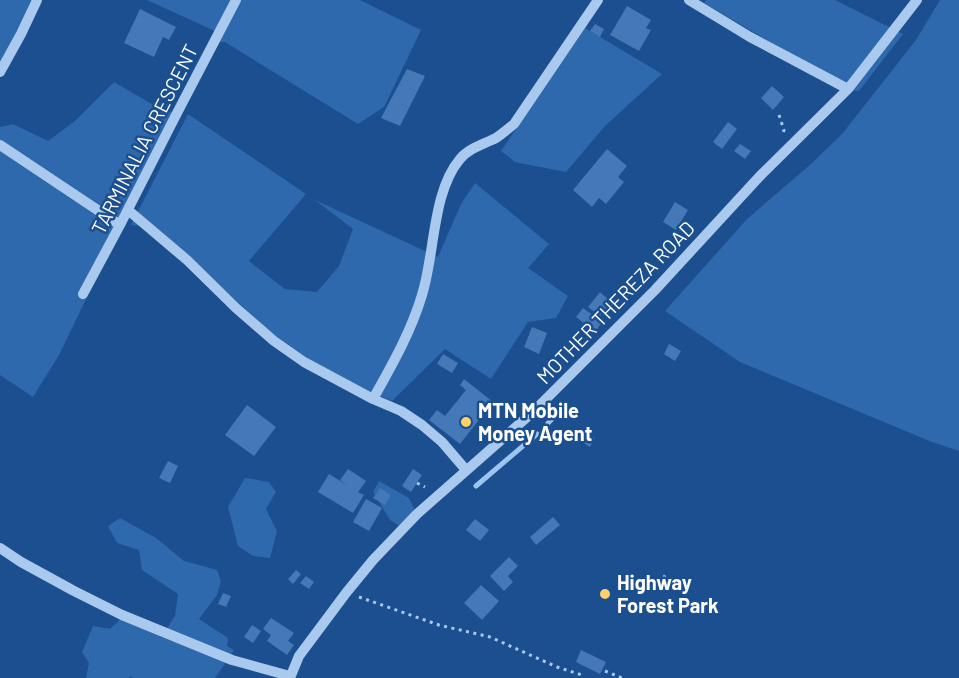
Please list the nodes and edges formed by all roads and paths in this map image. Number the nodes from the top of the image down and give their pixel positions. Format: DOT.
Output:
graph roads {
  1 [pos="37,0"];
  2 [pos="236,0"];
  3 [pos="598,0"];
  4 [pos="689,0"];
  5 [pos="917,0"];
  6 [pos="0,72"];
  7 [pos="848,89"];
  8 [pos="0,145"];
  9 [pos="128,210"];
  10 [pos="120,225"];
  11 [pos="83,294"];
  12 [pos="373,399"];
  13 [pos="466,470"];
  14 [pos="0,548"];
  15 [pos="663,576"];
  16 [pos="687,587"];
  17 [pos="346,592"];
  18 [pos="605,671"];
  19 [pos="585,676"];
  20 [pos="290,677"];
  21 [pos="622,678"];
  1 -- 6 [label="street"];
  2 -- 9 [label="street, TARMINALIA CRESCENT"];
  3 -- 12 [label="street"];
  4 -- 7 [label="street"];
  5 -- 7 [label="street, MOTHER THEREZA ROAD"];
  7 -- 13 [label="street, MOTHER THEREZA ROAD"];
  8 -- 10 [label="street"];
  9 -- 10 [label="street, TARMINALIA CRESCENT"];
  9 -- 12 [label="street"];
  10 -- 11 [label="street, TARMINALIA CRESCENT"];
  12 -- 13 [label="street"];
  13 -- 17 [label="street, MOTHER THEREZA ROAD"];
  14 -- 20 [label="street"];
  15 -- 16 [label="path"];
  17 -- 19 [label="path"];
  17 -- 20 [label="street, MOTHER THEREZA ROAD"];
  18 -- 21 [label="path"];
}
